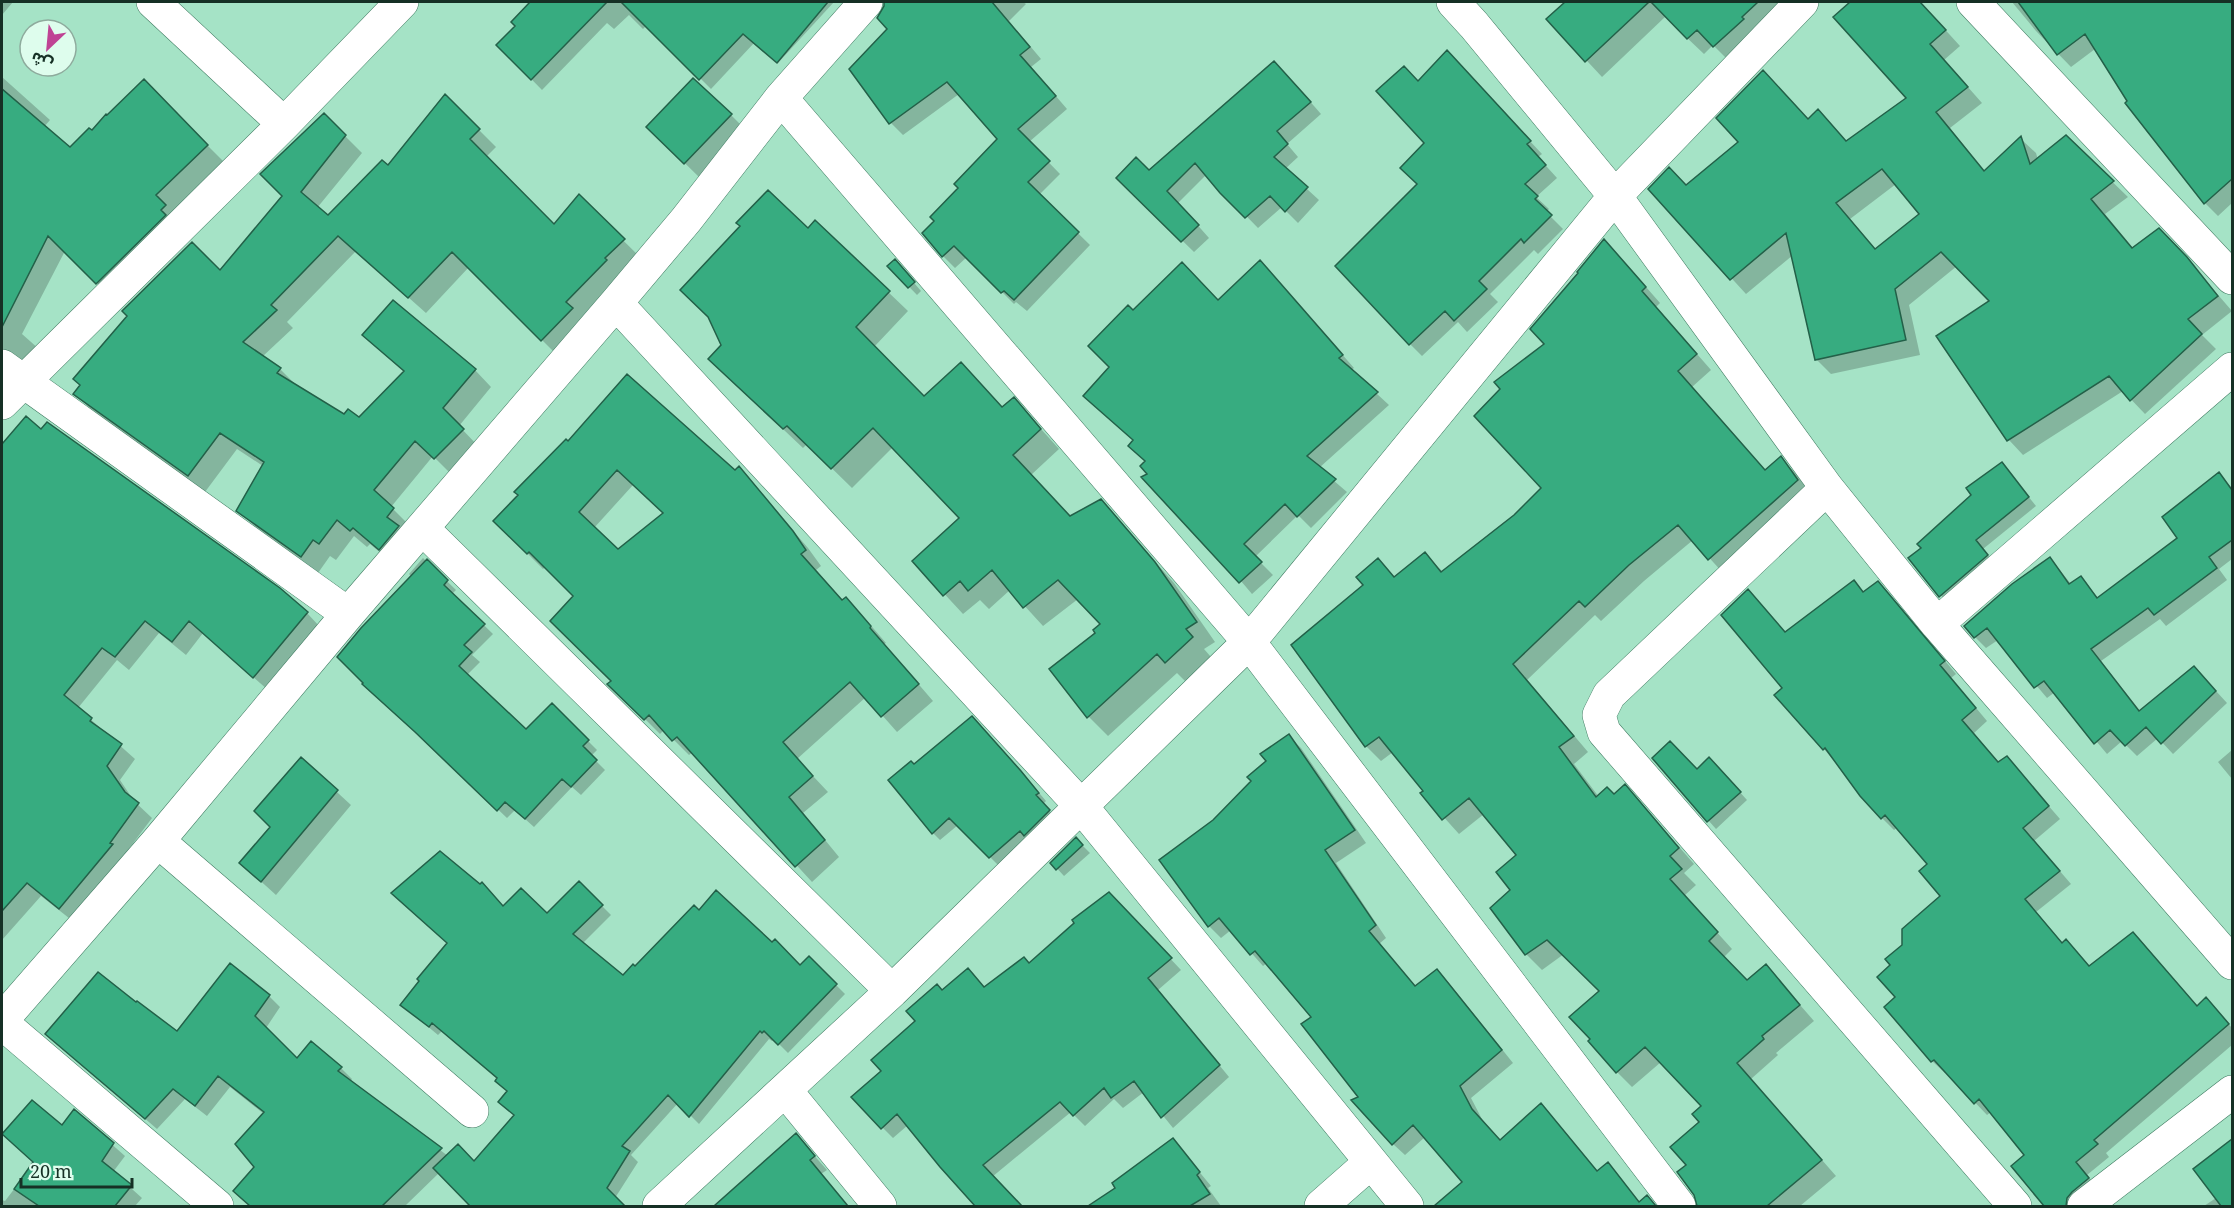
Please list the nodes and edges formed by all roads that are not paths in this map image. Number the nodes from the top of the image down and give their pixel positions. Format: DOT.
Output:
graph roads {
  1 [pos="153,2"];
  2 [pos="402,2"];
  3 [pos="866,2"];
  4 [pos="1453,2"];
  5 [pos="1802,2"];
  6 [pos="1973,2"];
  7 [pos="782,98"];
  8 [pos="284,124"];
  9 [pos="1615,196"];
  10 [pos="2232,278"];
  11 [pos="616,303"];
  12 [pos="2232,369"];
  13 [pos="9,383"];
  14 [pos="1827,488"];
  15 [pos="423,529"];
  16 [pos="348,614"];
  17 [pos="1937,624"];
  18 [pos="1249,642"];
  19 [pos="1081,806"];
  20 [pos="158,841"];
  21 [pos="2232,963"];
  22 [pos="892,990"];
  23 [pos="2,1021"];
  24 [pos="785,1090"];
  25 [pos="2232,1092"];
  26 [pos="472,1111"];
  27 [pos="1371,1162"];
  28 [pos="217,1206"];
  29 [pos="658,1206"];
  30 [pos="880,1206"];
  31 [pos="1321,1206"];
  32 [pos="1407,1206"];
  33 [pos="1679,1206"];
  34 [pos="2015,1206"];
  35 [pos="2084,1206"];
  1 -- 8 [label="street"];
  2 -- 8 [label="street"];
  3 -- 7 [label="street"];
  4 -- 9 [label="street"];
  5 -- 9 [label="street"];
  6 -- 10 [label="street"];
  7 -- 11 [label="street"];
  7 -- 18 [label="street"];
  8 -- 13 [label="street"];
  9 -- 14 [label="street"];
  9 -- 18 [label="street"];
  11 -- 15 [label="street"];
  11 -- 19 [label="street"];
  12 -- 17 [label="street"];
  13 -- 16 [label="street"];
  14 -- 17 [label="street"];
  14 -- 34 [label="street"];
  15 -- 16 [label="street"];
  15 -- 22 [label="street"];
  16 -- 20 [label="street"];
  17 -- 21 [label="street"];
  18 -- 19 [label="street"];
  18 -- 33 [label="street"];
  19 -- 22 [label="street"];
  19 -- 27 [label="street"];
  20 -- 23 [label="street"];
  20 -- 26 [label="street"];
  22 -- 24 [label="street"];
  23 -- 28 [label="street"];
  24 -- 29 [label="street"];
  24 -- 30 [label="street"];
  25 -- 35 [label="street"];
  27 -- 31 [label="street"];
  27 -- 32 [label="street"];
}
